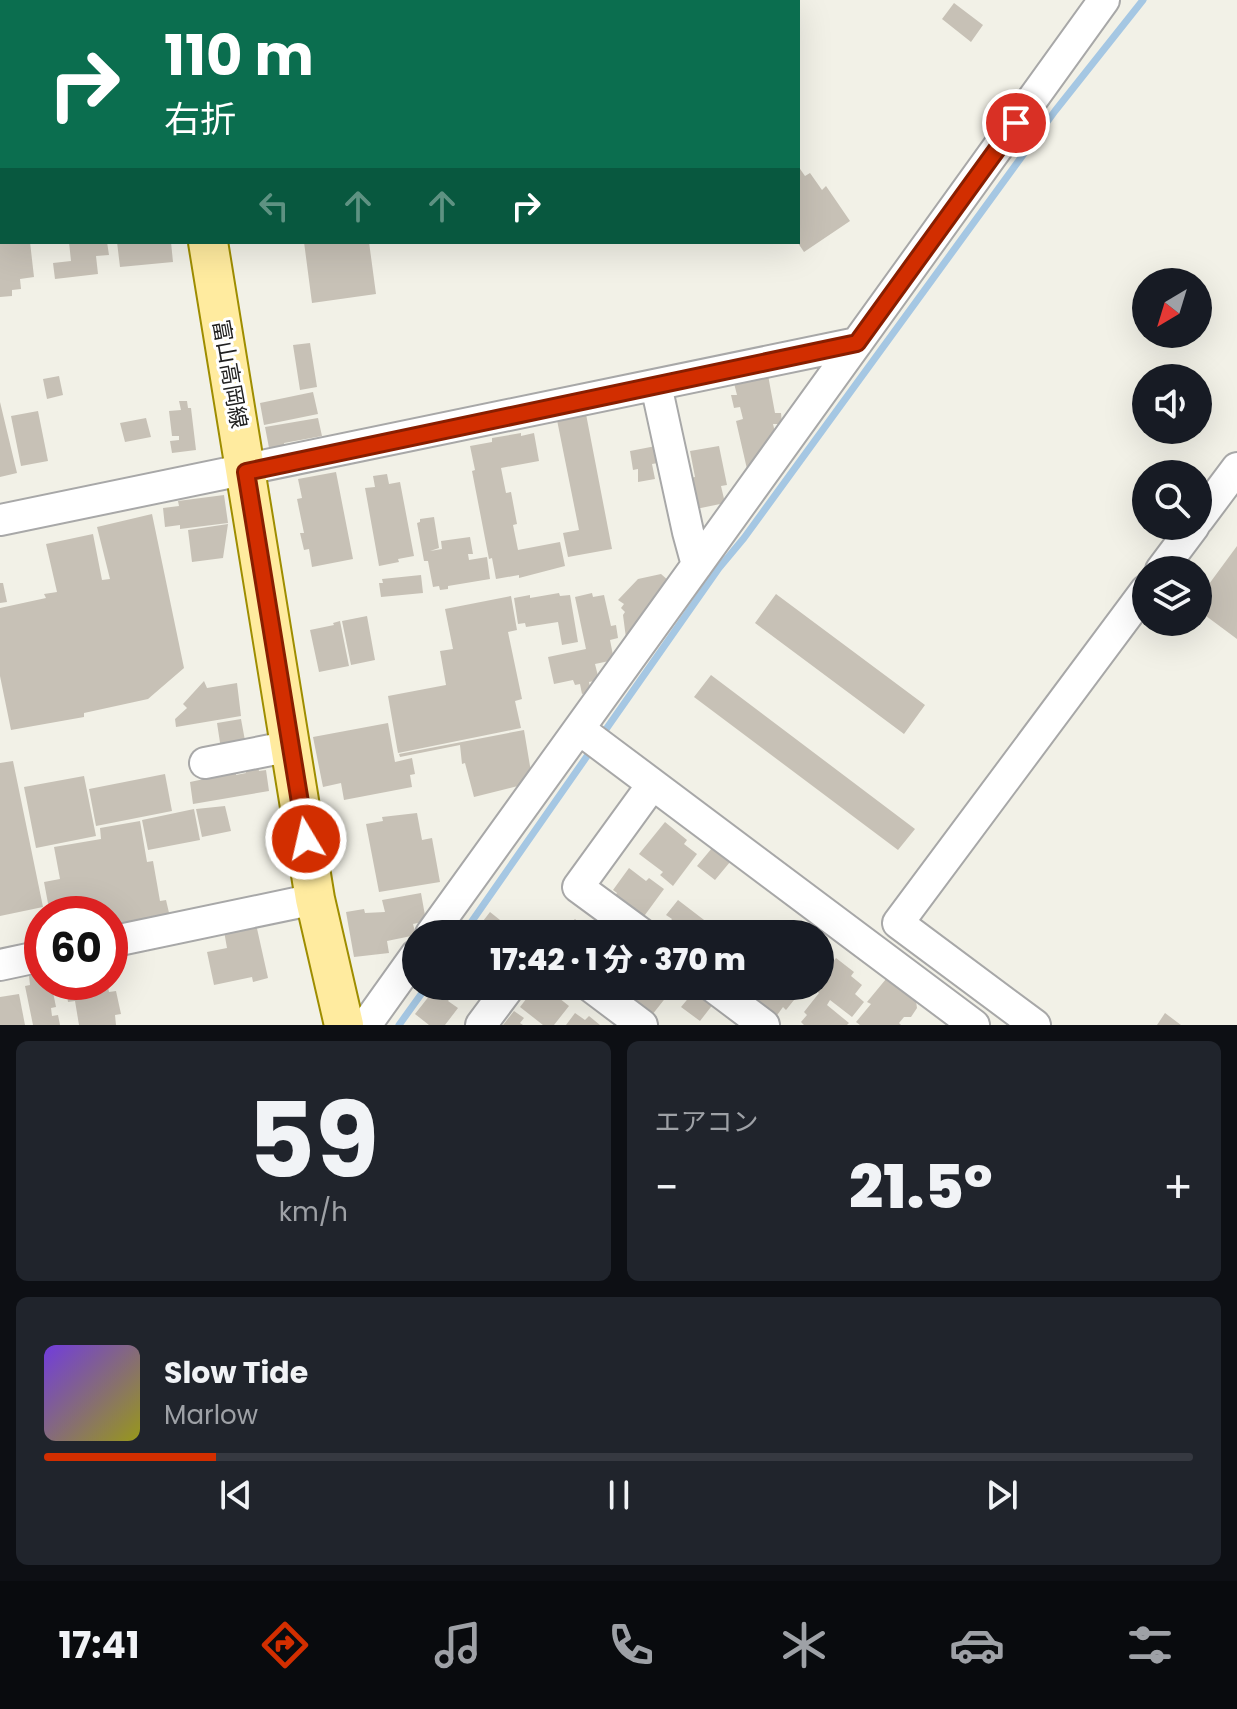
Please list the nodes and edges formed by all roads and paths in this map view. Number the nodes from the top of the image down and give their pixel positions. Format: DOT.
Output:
graph roads {
  1 [pos="1104,0"];
  2 [pos="208,244"];
  3 [pos="857,343"];
  4 [pos="656,385"];
  5 [pos="1237,468"];
  6 [pos="246,472"];
  7 [pos="1212,501"];
  8 [pos="0,520"];
  9 [pos="697,565"];
  10 [pos="1132,609"];
  11 [pos="579,729"];
  12 [pos="291,749"];
  13 [pos="205,763"];
  14 [pos="652,785"];
  15 [pos="315,899"];
  16 [pos="441,920"];
  17 [pos="623,920"];
  18 [pos="128,938"];
  19 [pos="24,960"];
  20 [pos="0,965"];
  21 [pos="402,975"];
  22 [pos="500,1000"];
  23 [pos="607,1000"];
  24 [pos="731,1000"];
  25 [pos="957,1020"];
  26 [pos="636,1023"];
  27 [pos="344,1025"];
  28 [pos="366,1025"];
  29 [pos="481,1025"];
  30 [pos="764,1025"];
  31 [pos="1035,1025"];
  1 -- 3 [label="street"];
  2 -- 6 [label="main road, 富山高岡線"];
  3 -- 4 [label="street"];
  3 -- 9 [label="street"];
  4 -- 6 [label="street"];
  4 -- 9 [label="street"];
  5 -- 7 [label="street"];
  6 -- 8 [label="street"];
  6 -- 12 [label="main road, 富山高岡線"];
  9 -- 11 [label="street"];
  10 -- 31 [label="street"];
  11 -- 14 [label="street"];
  11 -- 16 [label="street"];
  12 -- 13 [label="street"];
  12 -- 15 [label="main road, 富山高岡線"];
  14 -- 17 [label="street"];
  14 -- 25 [label="street"];
  15 -- 18 [label="street"];
  15 -- 27 [label="main road, 富山高岡線"];
  19 -- 20 [label="street"];
  21 -- 28 [label="street"];
  22 -- 29 [label="street"];
  23 -- 26 [label="street"];
  24 -- 30 [label="street"];
}
